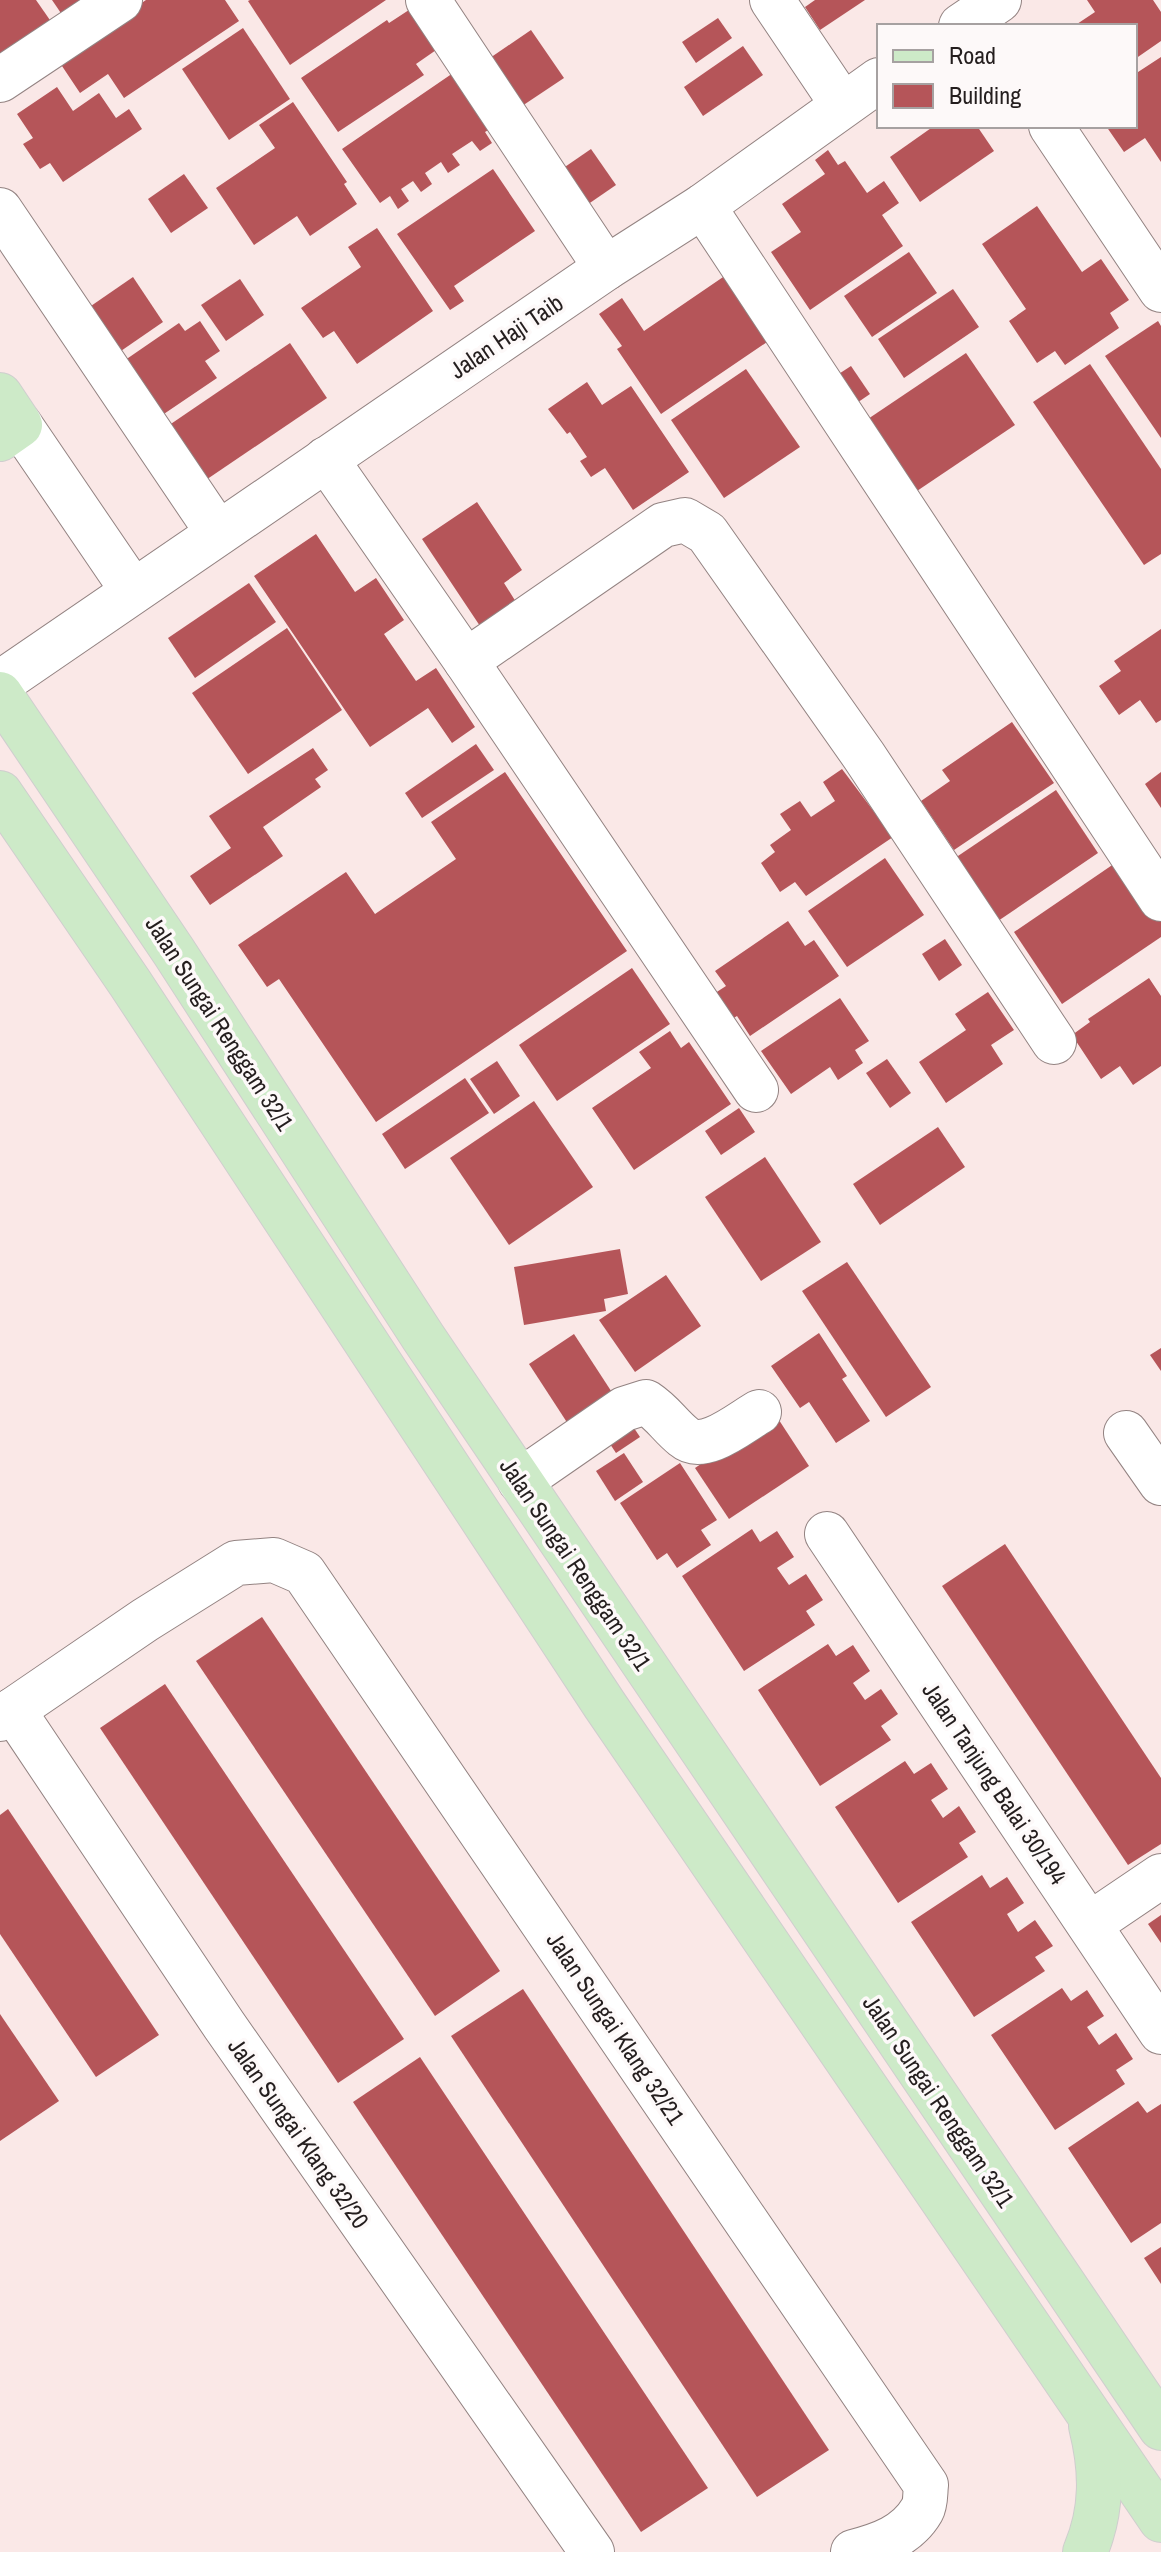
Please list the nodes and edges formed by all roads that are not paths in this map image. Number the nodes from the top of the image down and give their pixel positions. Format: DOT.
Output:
graph roads {
  1 [pos="120,0"];
  2 [pos="428,0"];
  3 [pos="772,0"];
  4 [pos="0,80"];
  5 [pos="877,81"];
  6 [pos="842,104"];
  7 [pos="1052,128"];
  8 [pos="703,206"];
  9 [pos="0,210"];
  10 [pos="606,268"];
  11 [pos="1161,290"];
  12 [pos="7,420"];
  13 [pos="326,459"];
  14 [pos="218,533"];
  15 [pos="133,591"];
  16 [pos="466,661"];
  17 [pos="0,683"];
  18 [pos="0,694"];
  19 [pos="0,793"];
  20 [pos="1161,899"];
  21 [pos="174,952"];
  22 [pos="130,983"];
  23 [pos="1054,1042"];
  24 [pos="756,1090"];
  25 [pos="472,1409"];
  26 [pos="759,1412"];
  27 [pos="1126,1433"];
  28 [pos="428,1440"];
  29 [pos="520,1481"];
  30 [pos="1161,1483"];
  31 [pos="827,1534"];
  32 [pos="7,1714"];
  33 [pos="1161,1876"];
  34 [pos="1090,1924"];
  35 [pos="1161,2032"];
  36 [pos="955,2123"];
  37 [pos="1161,2385"];
  38 [pos="1087,2410"];
  39 [pos="1161,2428"];
  40 [pos="1161,2520"];
  41 [pos="592,2552"];
  42 [pos="853,2552"];
  43 [pos="1085,2552"];
  1 -- 4 [label="street"];
  2 -- 10 [label="street"];
  3 -- 6 [label="street"];
  5 -- 6 [label="street, Jalan Haji Taib"];
  6 -- 8 [label="street, Jalan Haji Taib"];
  7 -- 11 [label="street"];
  8 -- 10 [label="street, Jalan Haji Taib"];
  8 -- 20 [label="street"];
  9 -- 14 [label="street"];
  10 -- 13 [label="street, Jalan Haji Taib"];
  12 -- 15 [label="street"];
  13 -- 14 [label="street, Jalan Haji Taib"];
  13 -- 16 [label="street"];
  14 -- 15 [label="street, Jalan Haji Taib"];
  15 -- 17 [label="street, Jalan Haji Taib"];
  16 -- 23 [label="street"];
  16 -- 24 [label="street"];
  18 -- 21 [label="main road, Jalan Sungai Renggam 32/1"];
  19 -- 22 [label="main road"];
  21 -- 22 [label="main road"];
  21 -- 25 [label="main road, Jalan Sungai Renggam 32/1"];
  22 -- 28 [label="main road"];
  25 -- 28 [label="main road"];
  25 -- 29 [label="main road, Jalan Sungai Renggam 32/1"];
  26 -- 29 [label="street"];
  27 -- 30 [label="street"];
  28 -- 38 [label="main road"];
  29 -- 36 [label="main road, Jalan Sungai Renggam 32/1"];
  31 -- 34 [label="street, Jalan Tanjung Balai 30/194"];
  32 -- 41 [label="street, Jalan Sungai Klang 32/20"];
  32 -- 42 [label="street, Jalan Sungai Klang 32/21"];
  33 -- 34 [label="street"];
  34 -- 35 [label="street, Jalan Tanjung Balai 30/194"];
  36 -- 37 [label="main road"];
  36 -- 39 [label="main road, Jalan Sungai Renggam 32/1"];
  38 -- 40 [label="main road"];
  38 -- 43 [label="main road"];
}
